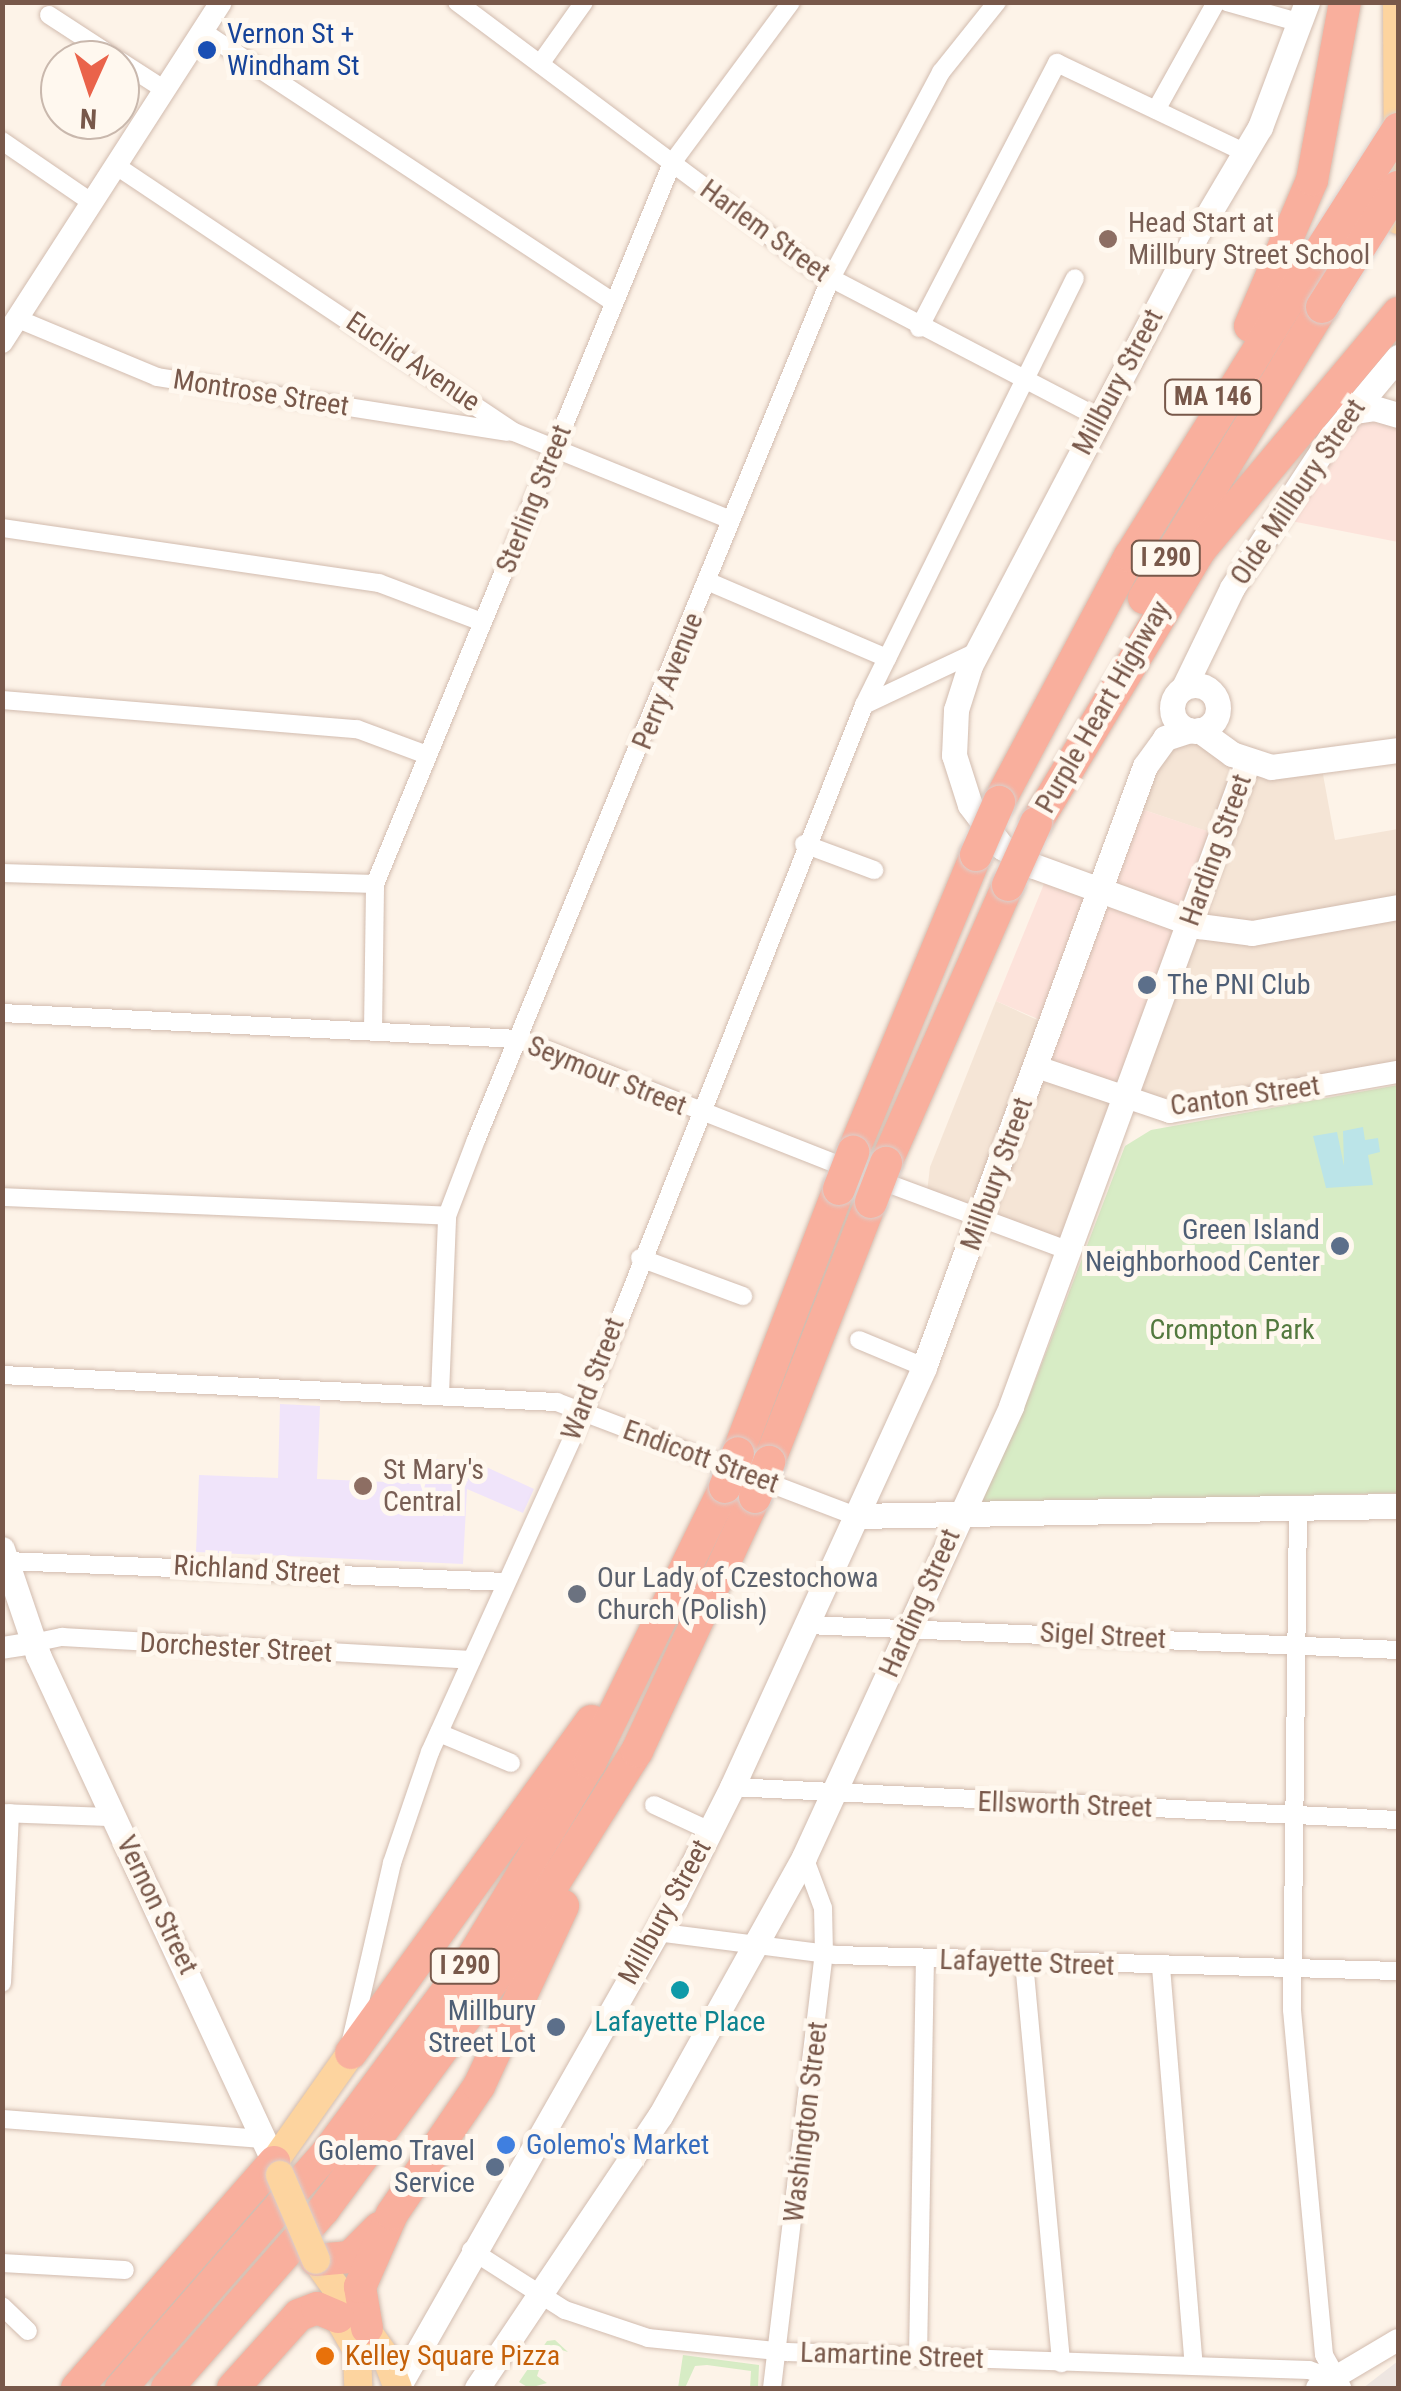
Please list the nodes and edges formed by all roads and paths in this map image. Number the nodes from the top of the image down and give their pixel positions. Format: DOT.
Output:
graph roads {
  1 [pos="221,2"];
  2 [pos="457,2"];
  3 [pos="584,2"];
  4 [pos="791,2"];
  5 [pos="997,2"];
  6 [pos="1216,2"];
  7 [pos="1226,2"];
  8 [pos="1345,2"];
  9 [pos="1396,2"];
  10 [pos="1304,13"];
  11 [pos="49,15"];
  12 [pos="202,32"];
  13 [pos="88,40"];
  14 [pos="540,64"];
  15 [pos="140,74"];
  16 [pos="164,90"];
  17 [pos="1156,110"];
  18 [pos="1398,128"];
  19 [pos="2,141"];
  20 [pos="1244,152"];
  21 [pos="672,163"];
  22 [pos="115,165"];
  23 [pos="1398,188"];
  24 [pos="91,202"];
  25 [pos="1398,220"];
  26 [pos="1306,243"];
  27 [pos="1075,278"];
  28 [pos="830,280"];
  29 [pos="613,302"];
  30 [pos="1398,313"];
  31 [pos="18,319"];
  32 [pos="919,328"];
  33 [pos="3,341"];
  34 [pos="1398,357"];
  35 [pos="1024,380"];
  36 [pos="1339,403"];
  37 [pos="1398,415"];
  38 [pos="1099,418"];
  39 [pos="514,432"];
  40 [pos="554,452"];
  41 [pos="731,520"];
  42 [pos="2,528"];
  43 [pos="707,581"];
  44 [pos="482,622"];
  45 [pos="978,651"];
  46 [pos="886,658"];
  47 [pos="1204,696"];
  48 [pos="2,700"];
  49 [pos="864,704"];
  50 [pos="1194,730"];
  51 [pos="1398,750"];
  52 [pos="427,755"];
  53 [pos="1248,761"];
  54 [pos="1036,823"];
  55 [pos="804,844"];
  56 [pos="874,870"];
  57 [pos="2,873"];
  58 [pos="375,884"];
  59 [pos="1102,890"];
  60 [pos="1398,907"];
  61 [pos="1190,922"];
  62 [pos="2,1012"];
  63 [pos="373,1031"];
  64 [pos="518,1038"];
  65 [pos="1037,1067"];
  66 [pos="1398,1072"];
  67 [pos="1125,1099"];
  68 [pos="699,1113"];
  69 [pos="2,1197"];
  70 [pos="447,1216"];
  71 [pos="981,1218"];
  72 [pos="1067,1250"];
  73 [pos="640,1258"];
  74 [pos="743,1296"];
  75 [pos="859,1340"];
  76 [pos="924,1367"];
  77 [pos="2,1375"];
  78 [pos="440,1394"];
  79 [pos="580,1410"];
  80 [pos="753,1458"];
  81 [pos="740,1492"];
  82 [pos="1398,1506"];
  83 [pos="1298,1508"];
  84 [pos="855,1516"];
  85 [pos="959,1517"];
  86 [pos="5,1555"];
  87 [pos="507,1582"];
  88 [pos="807,1625"];
  89 [pos="909,1630"];
  90 [pos="33,1642"];
  91 [pos="1296,1645"];
  92 [pos="2,1648"];
  93 [pos="1398,1650"];
  94 [pos="471,1660"];
  95 [pos="438,1733"];
  96 [pos="637,1751"];
  97 [pos="512,1763"];
  98 [pos="732,1788"];
  99 [pos="831,1795"];
  100 [pos="654,1805"];
  101 [pos="6,1813"];
  102 [pos="1295,1814"];
  103 [pos="114,1817"];
  104 [pos="1398,1820"];
  105 [pos="710,1831"];
  106 [pos="804,1856"];
  107 [pos="656,1932"];
  108 [pos="758,1948"];
  109 [pos="824,1954"];
  110 [pos="926,1960"];
  111 [pos="1024,1962"];
  112 [pos="1161,1967"];
  113 [pos="1290,1968"];
  114 [pos="1398,1971"];
  115 [pos="2,1983"];
  116 [pos="351,2053"];
  117 [pos="2,2119"];
  118 [pos="272,2158"];
  119 [pos="392,2214"];
  120 [pos="471,2250"];
  121 [pos="316,2260"];
  122 [pos="2,2262"];
  123 [pos="124,2270"];
  124 [pos="538,2292"];
  125 [pos="2,2306"];
  126 [pos="353,2322"];
  127 [pos="28,2331"];
  128 [pos="1398,2340"];
  129 [pos="776,2352"];
  130 [pos="918,2357"];
  131 [pos="1061,2363"];
  132 [pos="1194,2366"];
  133 [pos="1331,2385"];
  134 [pos="77,2388"];
  135 [pos="121,2388"];
  136 [pos="168,2388"];
  137 [pos="233,2388"];
  138 [pos="358,2388"];
  139 [pos="398,2388"];
  140 [pos="477,2388"];
  141 [pos="772,2388"];
  1 -- 12 [label="street"];
  2 -- 14 [label="street, Harlem Street"];
  3 -- 14 [label="street"];
  4 -- 21 [label="street, Sterling Street"];
  5 -- 28 [label="street, Perry Avenue"];
  6 -- 17 [label="street"];
  7 -- 10 [label="street"];
  8 -- 26 [label="highway"];
  9 -- 25 [label="main road"];
  10 -- 20 [label="main road, Millbury Street"];
  11 -- 13 [label="street"];
  12 -- 16 [label="street"];
  12 -- 29 [label="street"];
  14 -- 21 [label="street, Harlem Street"];
  15 -- 16 [label="street"];
  16 -- 22 [label="street"];
  17 -- 20 [label="street"];
  17 -- 32 [label="street"];
  18 -- 26 [label="highway, I 290, bridge"];
  19 -- 24 [label="street"];
  20 -- 38 [label="main road, Millbury Street"];
  21 -- 28 [label="street, Harlem Street"];
  21 -- 29 [label="street, Sterling Street"];
  22 -- 24 [label="street"];
  22 -- 39 [label="street, Euclid Avenue"];
  23 -- 54 [label="highway, I 290, bridge"];
  24 -- 31 [label="street"];
  26 -- 80 [label="highway, I 290, bridge"];
  27 -- 35 [label="street, Ward Street"];
  28 -- 32 [label="street, Harlem Street"];
  28 -- 41 [label="street, Perry Avenue"];
  29 -- 40 [label="street, Sterling Street"];
  30 -- 36 [label="highway, Purple Heart Highway / MA 146"];
  31 -- 33 [label="street"];
  31 -- 39 [label="street, Montrose Street"];
  32 -- 35 [label="street, Harlem Street"];
  34 -- 36 [label="main road, Olde Millbury Street"];
  35 -- 38 [label="street, Harlem Street"];
  35 -- 46 [label="street, Ward Street"];
  36 -- 37 [label="main road"];
  36 -- 47 [label="main road, Olde Millbury Street"];
  36 -- 54 [label="highway, Purple Heart Highway / MA 146"];
  38 -- 45 [label="main road, Millbury Street"];
  39 -- 40 [label="street, Euclid Avenue"];
  40 -- 41 [label="street, Euclid Avenue"];
  40 -- 44 [label="street, Sterling Street"];
  41 -- 43 [label="street, Perry Avenue"];
  42 -- 44 [label="street"];
  43 -- 46 [label="street"];
  43 -- 64 [label="street, Perry Avenue"];
  44 -- 52 [label="street, Sterling Street"];
  45 -- 49 [label="street"];
  45 -- 59 [label="main road, Millbury Street"];
  46 -- 49 [label="street, Ward Street"];
  47 -- 50 [label="main road"];
  47 -- 50 [label="main road"];
  47 -- 53 [label="main road"];
  48 -- 52 [label="street"];
  49 -- 55 [label="street, Ward Street"];
  50 -- 53 [label="main road"];
  50 -- 59 [label="main road"];
  51 -- 53 [label="main road"];
  52 -- 58 [label="street, Sterling Street"];
  53 -- 61 [label="main road, Harding Street"];
  54 -- 80 [label="highway, I 290, bridge"];
  55 -- 56 [label="street"];
  55 -- 68 [label="street, Ward Street"];
  57 -- 58 [label="street"];
  58 -- 63 [label="street, Sterling Street"];
  59 -- 61 [label="main road"];
  59 -- 65 [label="main road, Millbury Street"];
  60 -- 61 [label="main road"];
  61 -- 67 [label="main road, Harding Street"];
  62 -- 63 [label="street, Seymour Street"];
  63 -- 64 [label="street, Seymour Street"];
  64 -- 68 [label="street, Seymour Street"];
  64 -- 70 [label="street, Perry Avenue"];
  65 -- 67 [label="street, Canton Street"];
  65 -- 71 [label="main road, Millbury Street"];
  66 -- 67 [label="street, Canton Street"];
  67 -- 72 [label="main road, Harding Street"];
  68 -- 71 [label="street, Seymour Street"];
  68 -- 73 [label="street, Ward Street"];
  69 -- 70 [label="street"];
  70 -- 78 [label="street, Perry Avenue"];
  71 -- 72 [label="street, Seymour Street"];
  71 -- 76 [label="main road, Millbury Street"];
  72 -- 85 [label="main road, Harding Street"];
  73 -- 74 [label="street"];
  73 -- 79 [label="street, Ward Street"];
  75 -- 76 [label="street"];
  76 -- 84 [label="main road, Millbury Street"];
  77 -- 78 [label="street, Endicott Street"];
  78 -- 79 [label="street, Endicott Street"];
  79 -- 84 [label="street, Endicott Street"];
  79 -- 87 [label="street, Ward Street"];
  80 -- 81 [label="highway, I 290, bridge"];
  81 -- 96 [label="highway, I 290"];
  81 -- 116 [label="highway"];
  81 -- 135 [label="highway, I 290"];
  82 -- 83 [label="main road, Endicott Street"];
  83 -- 85 [label="main road, Endicott Street"];
  83 -- 91 [label="street"];
  84 -- 85 [label="main road, Endicott Street"];
  84 -- 88 [label="main road, Millbury Street"];
  85 -- 89 [label="main road, Harding Street"];
  86 -- 87 [label="street, Richland Street"];
  86 -- 90 [label="main road, Vernon Street"];
  87 -- 94 [label="street, Ward Street"];
  88 -- 89 [label="street, Sigel Street"];
  88 -- 98 [label="main road, Millbury Street"];
  89 -- 91 [label="street, Sigel Street"];
  89 -- 99 [label="main road, Harding Street"];
  90 -- 92 [label="street, Dorchester Street"];
  90 -- 94 [label="street, Dorchester Street"];
  90 -- 103 [label="main road, Vernon Street"];
  91 -- 93 [label="street, Sigel Street"];
  91 -- 102 [label="street"];
  94 -- 95 [label="street, Ward Street"];
  95 -- 97 [label="street"];
  95 -- 116 [label="street, Ward Street"];
  96 -- 119 [label="highway"];
  96 -- 136 [label="highway, I 290"];
  98 -- 99 [label="street, Ellsworth Street"];
  98 -- 105 [label="main road, Millbury Street"];
  99 -- 102 [label="street, Ellsworth Street"];
  99 -- 106 [label="main road, Harding Street"];
  100 -- 105 [label="street"];
  101 -- 103 [label="street"];
  101 -- 115 [label="street"];
  102 -- 104 [label="street, Ellsworth Street"];
  102 -- 113 [label="street"];
  103 -- 118 [label="main road, Vernon Street"];
  105 -- 107 [label="main road, Millbury Street"];
  106 -- 108 [label="main road, Harding Street"];
  106 -- 109 [label="street, Washington Street"];
  107 -- 108 [label="street, Lafayette Street"];
  107 -- 120 [label="main road, Millbury Street"];
  108 -- 109 [label="street, Lafayette Street"];
  108 -- 124 [label="main road, Harding Street"];
  109 -- 110 [label="street, Lafayette Street"];
  109 -- 129 [label="street, Washington Street"];
  110 -- 111 [label="street, Lafayette Street"];
  110 -- 130 [label="street"];
  111 -- 112 [label="street, Lafayette Street"];
  111 -- 131 [label="street"];
  112 -- 113 [label="street, Lafayette Street"];
  112 -- 132 [label="street"];
  113 -- 114 [label="street, Lafayette Street"];
  113 -- 133 [label="street"];
  116 -- 118 [label="main road, Ward Street"];
  117 -- 118 [label="street"];
  118 -- 121 [label="main road, Vernon Street, bridge"];
  118 -- 134 [label="highway"];
  119 -- 121 [label="highway"];
  119 -- 126 [label="highway"];
  120 -- 124 [label="street, Lamartine Street"];
  120 -- 139 [label="main road, Millbury Street"];
  121 -- 126 [label="main road, Vernon Street"];
  122 -- 123 [label="street"];
  124 -- 129 [label="street, Lamartine Street"];
  124 -- 140 [label="main road, Harding Street"];
  125 -- 127 [label="street"];
  126 -- 137 [label="highway"];
  126 -- 138 [label="main road, Vernon Street"];
  126 -- 139 [label="main road, Vernon Street"];
  128 -- 133 [label="street"];
  129 -- 130 [label="street, Lamartine Street"];
  129 -- 141 [label="street, Washington Street"];
  130 -- 131 [label="street, Lamartine Street"];
  131 -- 132 [label="street, Lamartine Street"];
  132 -- 133 [label="street, Lamartine Street"];
}
